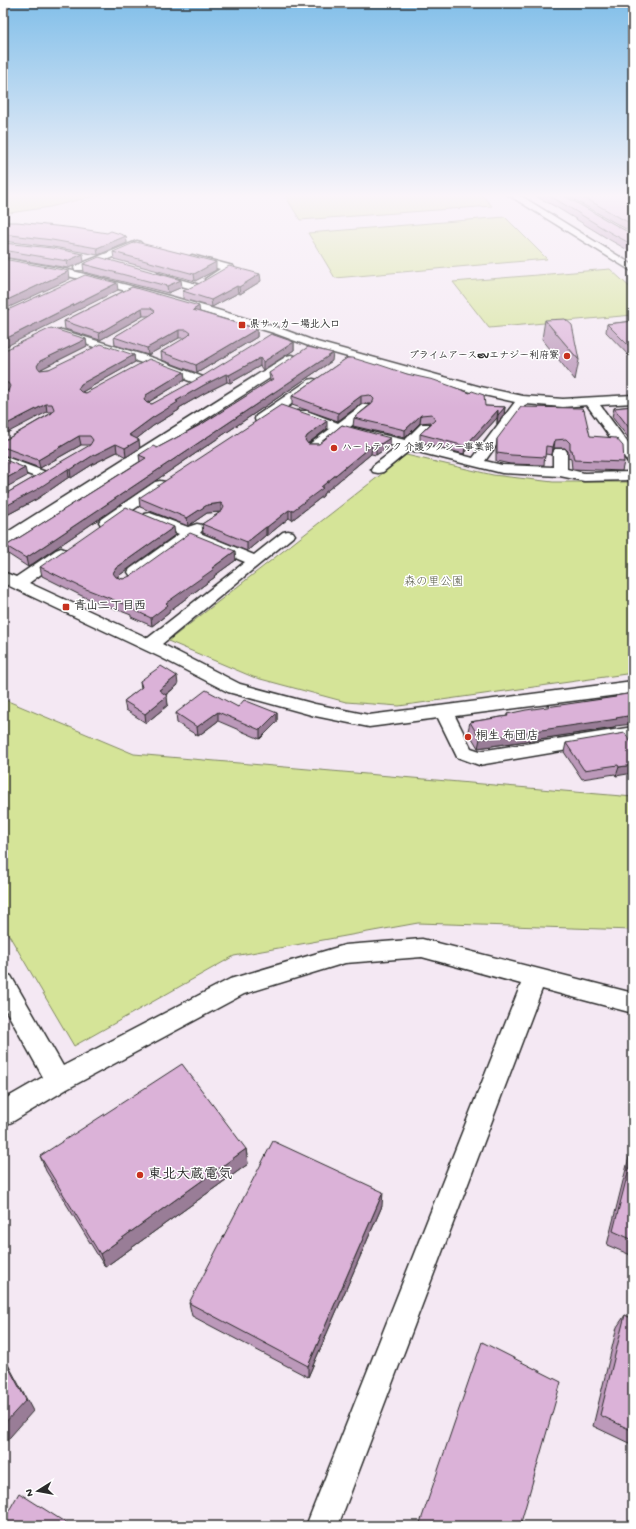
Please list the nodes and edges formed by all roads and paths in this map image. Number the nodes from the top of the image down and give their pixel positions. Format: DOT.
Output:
graph roads {
  1 [pos="20,265"];
  2 [pos="91,265"];
  3 [pos="219,265"];
  4 [pos="144,272"];
  5 [pos="70,278"];
  6 [pos="196,287"];
  7 [pos="132,289"];
  8 [pos="119,296"];
  9 [pos="169,298"];
  10 [pos="66,324"];
  11 [pos="278,331"];
  12 [pos="114,338"];
  13 [pos="265,340"];
  14 [pos="313,344"];
  15 [pos="101,346"];
  16 [pos="87,352"];
  17 [pos="161,355"];
  18 [pos="351,355"];
  19 [pos="149,362"];
  20 [pos="338,364"];
  21 [pos="135,369"];
  22 [pos="212,372"];
  23 [pos="325,374"];
  24 [pos="199,380"];
  25 [pos="186,388"];
  26 [pos="633,399"];
  27 [pos="523,400"];
  28 [pos="592,403"];
  29 [pos="280,406"];
  30 [pos="366,408"];
  31 [pos="426,427"];
  32 [pos="248,428"];
  33 [pos="340,428"];
  34 [pos="407,446"];
  35 [pos="313,448"];
  36 [pos="560,452"];
  37 [pos="633,459"];
  38 [pos="3,460"];
  39 [pos="477,462"];
  40 [pos="54,468"];
  41 [pos="378,469"];
  42 [pos="560,472"];
  43 [pos="41,475"];
  44 [pos="633,476"];
  45 [pos="171,478"];
  46 [pos="28,482"];
  47 [pos="126,508"];
  48 [pos="210,520"];
  49 [pos="94,530"];
  50 [pos="190,533"];
  51 [pos="288,535"];
  52 [pos="3,542"];
  53 [pos="75,544"];
  54 [pos="256,561"];
  55 [pos="10,580"];
  56 [pos="124,581"];
  57 [pos="149,646"];
  58 [pos="633,687"];
  59 [pos="443,711"];
  60 [pos="633,733"];
  61 [pos="535,978"];
  62 [pos="3,983"];
  63 [pos="633,1003"];
  64 [pos="58,1081"];
  65 [pos="3,1114"];
  66 [pos="322,1526"];
  1 -- 5 [label="street"];
  2 -- 5 [label="street"];
  3 -- 6 [label="street"];
  4 -- 6 [label="street"];
  5 -- 7 [label="street"];
  6 -- 9 [label="street"];
  7 -- 8 [label="street"];
  7 -- 9 [label="street"];
  9 -- 11 [label="street"];
  10 -- 15 [label="street"];
  11 -- 13 [label="street"];
  11 -- 14 [label="street"];
  12 -- 15 [label="street"];
  14 -- 18 [label="street"];
  14 -- 52 [label="street"];
  15 -- 16 [label="street"];
  15 -- 19 [label="street"];
  17 -- 19 [label="street"];
  18 -- 20 [label="street"];
  18 -- 27 [label="street"];
  19 -- 21 [label="street"];
  19 -- 24 [label="street"];
  22 -- 24 [label="street"];
  23 -- 29 [label="street"];
  24 -- 25 [label="street"];
  26 -- 28 [label="street"];
  27 -- 28 [label="street"];
  27 -- 39 [label="street"];
  28 -- 37 [label="street"];
  29 -- 32 [label="street"];
  29 -- 33 [label="street"];
  30 -- 33 [label="street"];
  31 -- 34 [label="street"];
  33 -- 34 [label="street"];
  33 -- 35 [label="street"];
  34 -- 39 [label="street"];
  34 -- 41 [label="street"];
  36 -- 42 [label="street"];
  38 -- 43 [label="street"];
  39 -- 42 [label="street"];
  40 -- 43 [label="street"];
  42 -- 44 [label="street"];
  43 -- 46 [label="street"];
  45 -- 47 [label="street"];
  47 -- 49 [label="street"];
  47 -- 50 [label="street"];
  48 -- 50 [label="street"];
  50 -- 54 [label="street"];
  50 -- 56 [label="street"];
  51 -- 54 [label="street"];
  53 -- 55 [label="street"];
  54 -- 57 [label="street"];
  55 -- 57 [label="street"];
  57 -- 59 [label="street"];
  58 -- 59 [label="street"];
  59 -- 60 [label="street"];
  61 -- 63 [label="street"];
  61 -- 64 [label="street"];
  61 -- 66 [label="street"];
  62 -- 64 [label="street"];
  64 -- 65 [label="street"];
}
